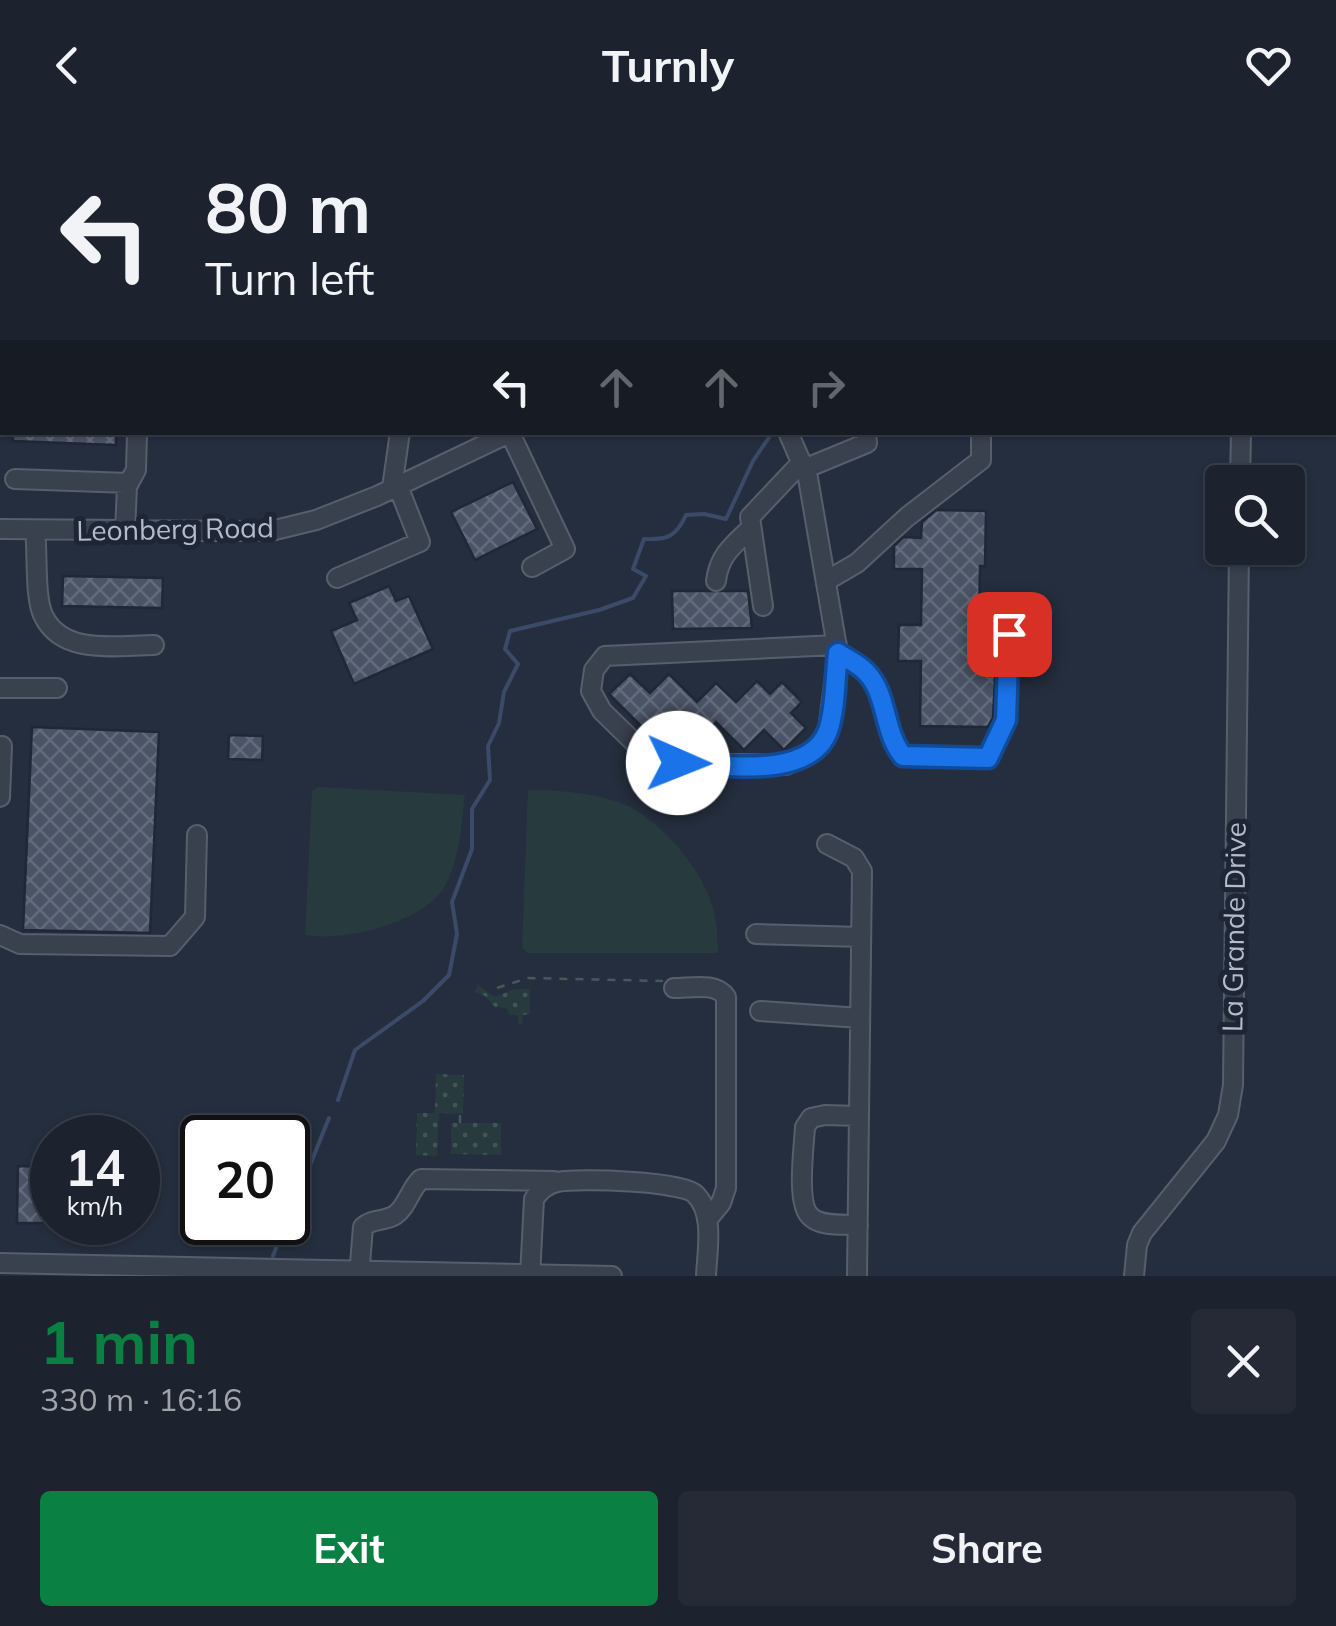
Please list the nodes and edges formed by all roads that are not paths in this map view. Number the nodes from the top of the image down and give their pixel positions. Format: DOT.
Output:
graph roads {
  1 [pos="138,435"];
  2 [pos="400,435"];
  3 [pos="506,435"];
  4 [pos="511,435"];
  5 [pos="789,435"];
  6 [pos="866,435"];
  7 [pos="981,435"];
  8 [pos="1240,435"];
  9 [pos="1240,465"];
  10 [pos="803,466"];
  11 [pos="15,479"];
  12 [pos="129,484"];
  13 [pos="395,487"];
  14 [pos="0,529"];
  15 [pos="750,529"];
  16 [pos="35,530"];
  17 [pos="124,532"];
  18 [pos="1239,565"];
  19 [pos="532,567"];
  20 [pos="337,578"];
  21 [pos="716,581"];
  22 [pos="826,581"];
  23 [pos="763,606"];
  24 [pos="1009,634"];
  25 [pos="154,645"];
  26 [pos="837,649"];
  27 [pos="0,688"];
  28 [pos="57,688"];
  29 [pos="2,746"];
  30 [pos="0,797"];
  31 [pos="197,835"];
  32 [pos="827,844"];
  33 [pos="756,934"];
  34 [pos="0,935"];
  35 [pos="861,937"];
  36 [pos="672,984"];
  37 [pos="760,1011"];
  38 [pos="860,1018"];
  39 [pos="859,1116"];
  40 [pos="560,1181"];
  41 [pos="707,1220"];
  42 [pos="858,1224"];
  43 [pos="0,1263"];
  44 [pos="171,1271"];
  45 [pos="359,1273"];
  46 [pos="530,1275"];
  47 [pos="612,1276"];
  48 [pos="706,1276"];
  49 [pos="857,1276"];
  50 [pos="1134,1276"];
  1 -- 12 [label="street"];
  2 -- 13 [label="street"];
  3 -- 13 [label="street, Leonberg Road"];
  4 -- 19 [label="street"];
  5 -- 10 [label="street"];
  6 -- 10 [label="street"];
  7 -- 22 [label="street"];
  8 -- 9 [label="street"];
  10 -- 15 [label="street"];
  10 -- 22 [label="street"];
  11 -- 12 [label="street"];
  12 -- 17 [label="street"];
  13 -- 17 [label="street, Leonberg Road"];
  13 -- 20 [label="street"];
  14 -- 16 [label="street, Leonberg Road"];
  15 -- 21 [label="street"];
  15 -- 23 [label="street"];
  16 -- 17 [label="street, Leonberg Road"];
  16 -- 25 [label="street"];
  18 -- 50 [label="street, La Grande Drive"];
  22 -- 26 [label="street"];
  24 -- 26 [label="street"];
  26 -- 26 [label="street"];
  27 -- 28 [label="street"];
  29 -- 30 [label="street"];
  31 -- 34 [label="street"];
  32 -- 35 [label="street"];
  33 -- 35 [label="street"];
  35 -- 38 [label="street"];
  36 -- 41 [label="street"];
  37 -- 38 [label="street"];
  38 -- 39 [label="street"];
  39 -- 42 [label="street"];
  39 -- 42 [label="street"];
  40 -- 41 [label="street"];
  40 -- 45 [label="street"];
  40 -- 46 [label="street"];
  41 -- 48 [label="street"];
  42 -- 49 [label="street"];
  43 -- 44 [label="street"];
  44 -- 45 [label="street"];
  45 -- 46 [label="street"];
  46 -- 47 [label="street"];
}
